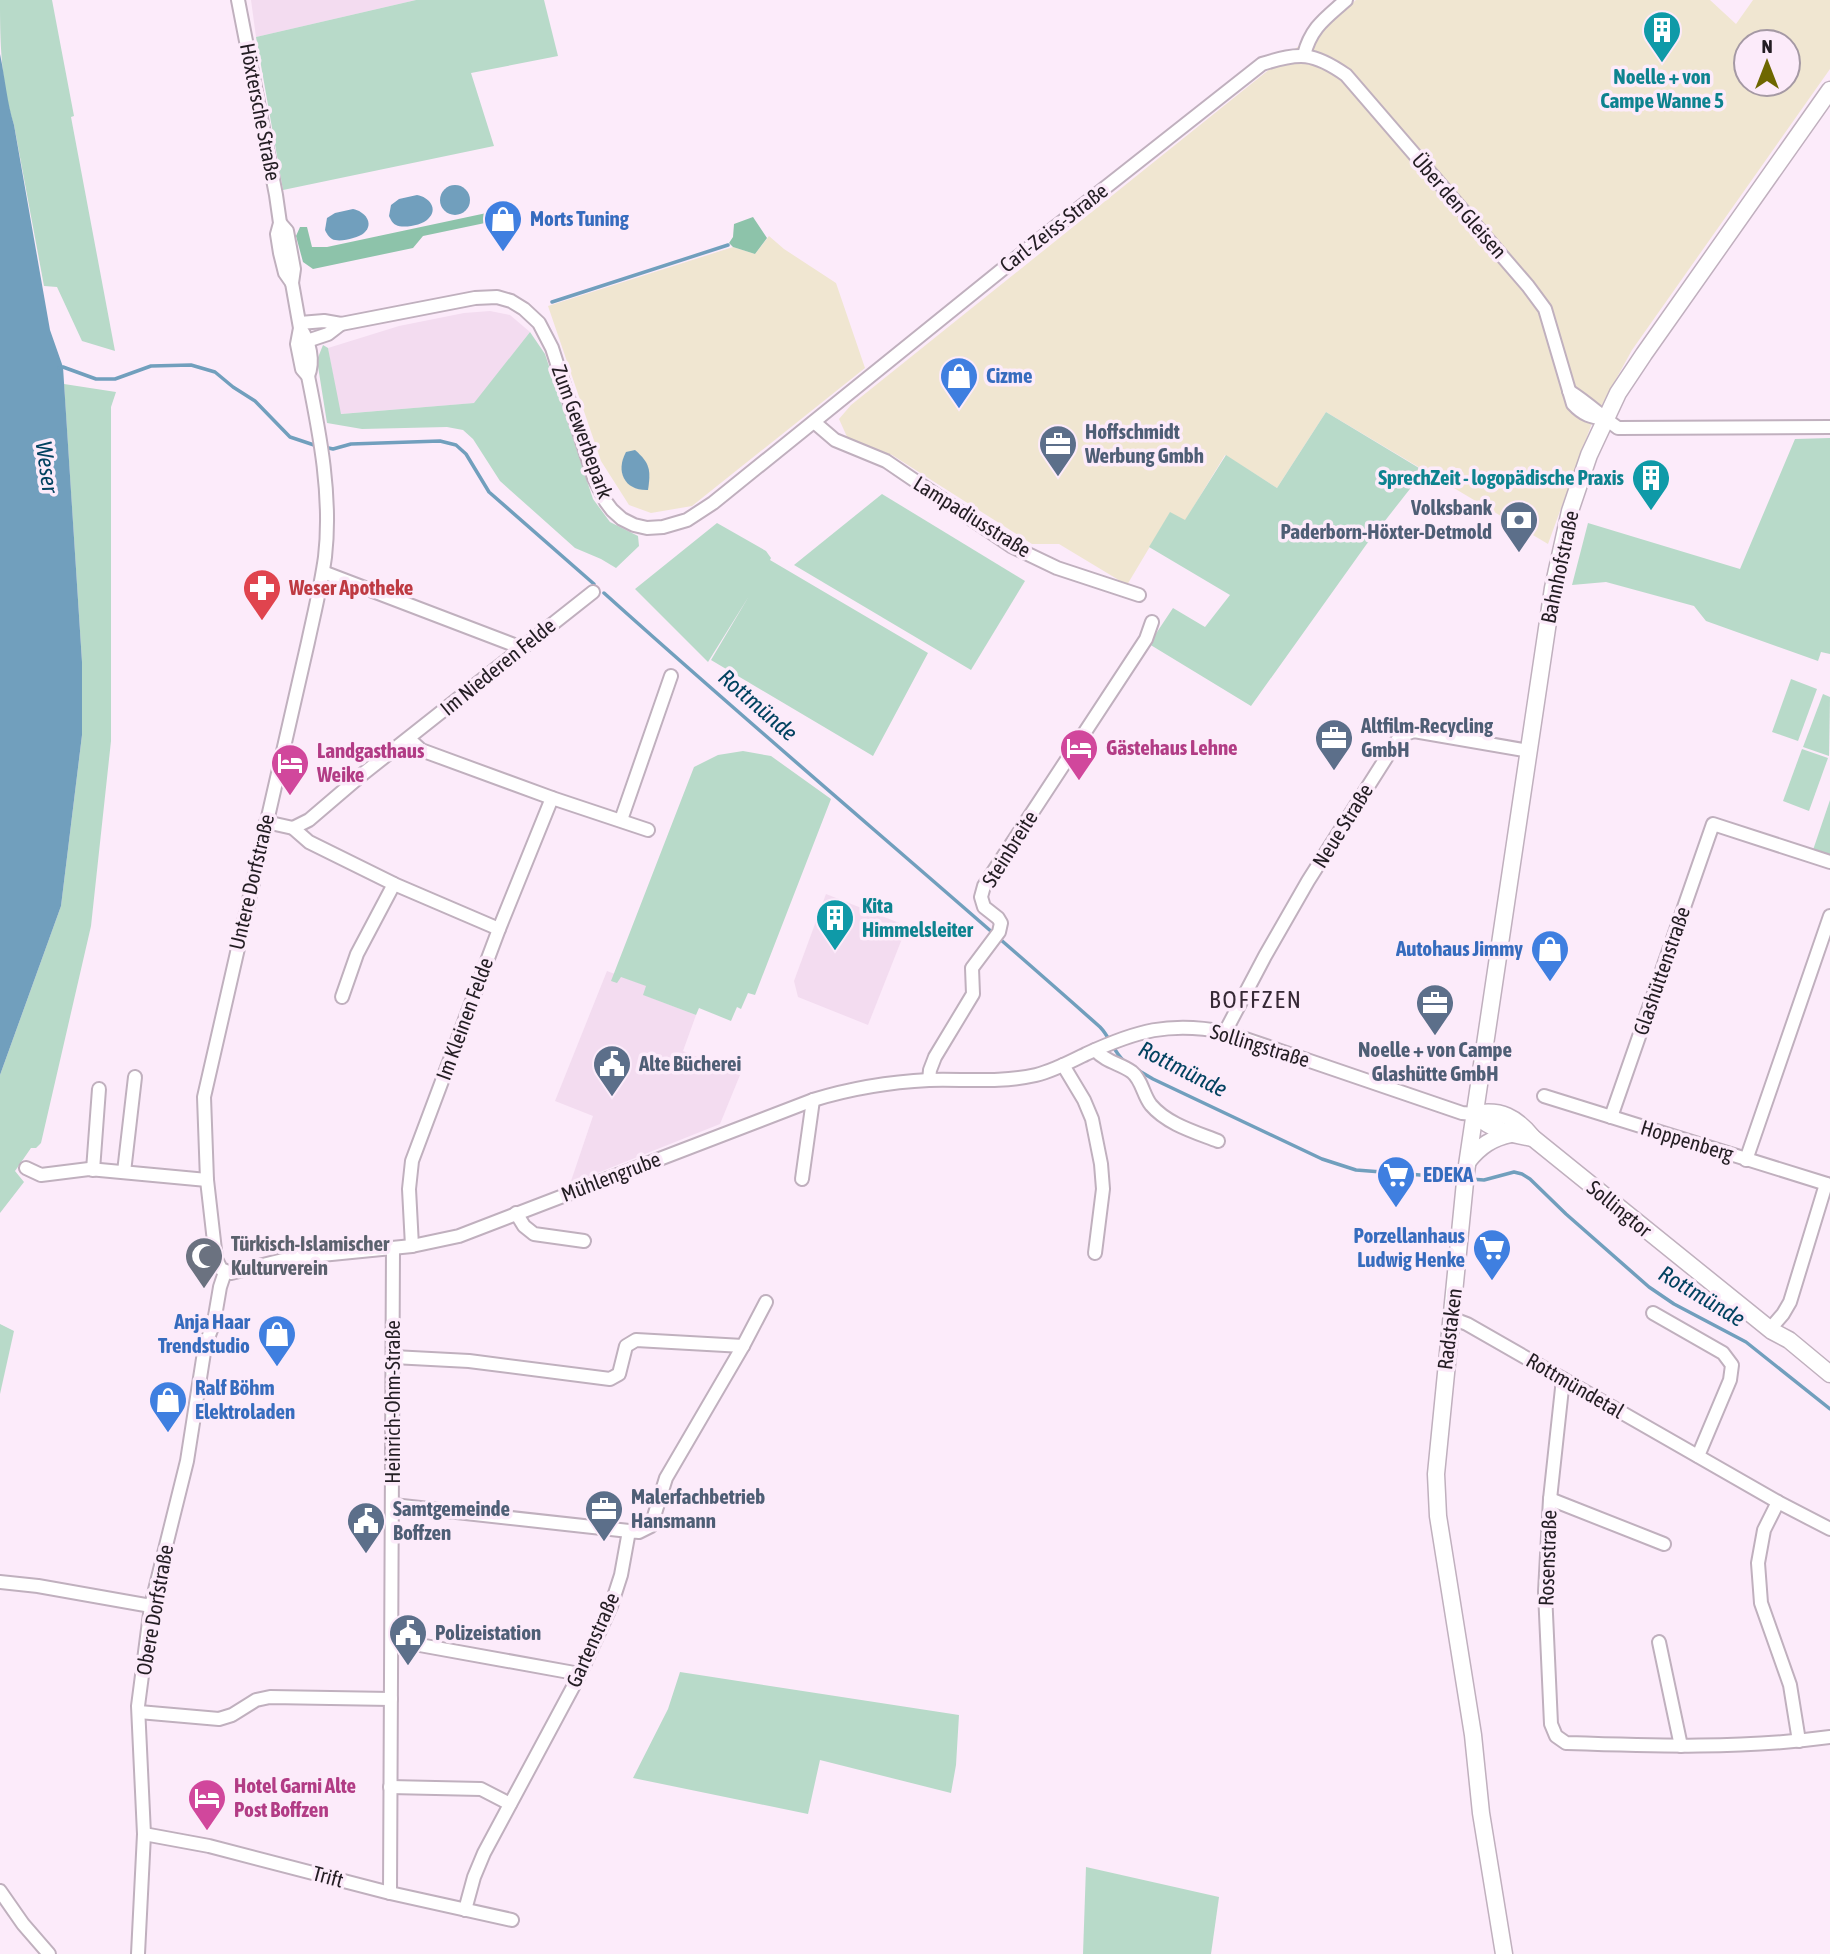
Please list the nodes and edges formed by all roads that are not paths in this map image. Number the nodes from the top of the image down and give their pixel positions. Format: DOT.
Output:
graph roads {
  1 [pos="239,0"];
  2 [pos="1346,0"];
  3 [pos="1304,55"];
  4 [pos="1830,90"];
  5 [pos="341,324"];
  6 [pos="300,326"];
  7 [pos="307,341"];
  8 [pos="308,376"];
  9 [pos="1605,419"];
  10 [pos="814,422"];
  11 [pos="1830,427"];
  12 [pos="323,572"];
  13 [pos="593,592"];
  14 [pos="1139,595"];
  15 [pos="1152,622"];
  16 [pos="522,648"];
  17 [pos="671,676"];
  18 [pos="409,739"];
  19 [pos="1528,751"];
  20 [pos="552,798"];
  21 [pos="621,820"];
  22 [pos="266,822"];
  23 [pos="293,828"];
  24 [pos="648,830"];
  25 [pos="1830,862"];
  26 [pos="394,884"];
  27 [pos="1830,916"];
  28 [pos="499,929"];
  29 [pos="342,997"];
  30 [pos="1225,1032"];
  31 [pos="1100,1048"];
  32 [pos="1063,1065"];
  33 [pos="135,1077"];
  34 [pos="929,1080"];
  35 [pos="1005,1080"];
  36 [pos="99,1089"];
  37 [pos="1544,1096"];
  38 [pos="813,1100"];
  39 [pos="1474,1114"];
  40 [pos="1611,1118"];
  41 [pos="1511,1134"];
  42 [pos="1532,1138"];
  43 [pos="1217,1141"];
  44 [pos="1746,1160"];
  45 [pos="26,1168"];
  46 [pos="93,1170"];
  47 [pos="124,1172"];
  48 [pos="1466,1173"];
  49 [pos="802,1179"];
  50 [pos="207,1180"];
  51 [pos="1828,1185"];
  52 [pos="516,1213"];
  53 [pos="584,1241"];
  54 [pos="412,1246"];
  55 [pos="393,1248"];
  56 [pos="1094,1253"];
  57 [pos="221,1269"];
  58 [pos="766,1302"];
  59 [pos="1653,1312"];
  60 [pos="1451,1318"];
  61 [pos="1771,1330"];
  62 [pos="743,1346"];
  63 [pos="393,1357"];
  64 [pos="1830,1374"];
  65 [pos="1563,1379"];
  66 [pos="1830,1381"];
  67 [pos="1698,1456"];
  68 [pos="1550,1499"];
  69 [pos="1778,1502"];
  70 [pos="393,1505"];
  71 [pos="1830,1529"];
  72 [pos="629,1531"];
  73 [pos="1664,1544"];
  74 [pos="0,1582"];
  75 [pos="151,1606"];
  76 [pos="392,1640"];
  77 [pos="1659,1642"];
  78 [pos="580,1674"];
  79 [pos="391,1699"];
  80 [pos="139,1712"];
  81 [pos="1830,1737"];
  82 [pos="1799,1741"];
  83 [pos="1681,1746"];
  84 [pos="390,1787"];
  85 [pos="510,1804"];
  86 [pos="144,1834"];
  87 [pos="0,1891"];
  88 [pos="390,1893"];
  89 [pos="465,1910"];
  90 [pos="512,1920"];
  91 [pos="49,1954"];
  92 [pos="138,1954"];
  93 [pos="1504,1954"];
  1 -- 6 [label="street, Höxtersche Straße"];
  2 -- 3 [label="street"];
  3 -- 9 [label="street, Über den Gleisen"];
  3 -- 10 [label="street, Carl-Zeiss-Straße"];
  4 -- 9 [label="main road, Bahnhofstraße"];
  5 -- 6 [label="street, Zum Gewerbepark"];
  5 -- 7 [label="street, Zum Gewerbepark"];
  5 -- 10 [label="street, Zum Gewerbepark"];
  6 -- 7 [label="street, Untere Dorfstraße"];
  6 -- 8 [label="street, Untere Dorfstraße"];
  7 -- 8 [label="street, Untere Dorfstraße"];
  8 -- 12 [label="street, Untere Dorfstraße"];
  9 -- 11 [label="street"];
  9 -- 19 [label="main road, Bahnhofstraße"];
  10 -- 14 [label="street, Lampadiusstraße"];
  12 -- 16 [label="street"];
  12 -- 22 [label="street, Untere Dorfstraße"];
  13 -- 16 [label="street, Im Niederen Felde"];
  15 -- 34 [label="street, Steinbreite"];
  16 -- 18 [label="street, Im Niederen Felde"];
  17 -- 21 [label="street"];
  18 -- 20 [label="street"];
  18 -- 23 [label="street, Im Niederen Felde"];
  19 -- 30 [label="street, Neue Straße"];
  19 -- 39 [label="main road, Bahnhofstraße"];
  20 -- 21 [label="street"];
  20 -- 28 [label="street, Im Kleinen Felde"];
  21 -- 24 [label="street"];
  22 -- 23 [label="street"];
  22 -- 50 [label="street, Untere Dorfstraße"];
  23 -- 26 [label="street"];
  25 -- 40 [label="street, Glashüttenstraße"];
  26 -- 28 [label="street"];
  26 -- 29 [label="street"];
  27 -- 44 [label="street"];
  28 -- 54 [label="street, Im Kleinen Felde"];
  30 -- 31 [label="street, Sollingstraße"];
  30 -- 39 [label="street, Sollingstraße"];
  31 -- 32 [label="street, Sollingstraße"];
  31 -- 43 [label="street"];
  32 -- 35 [label="street, Sollingstraße"];
  32 -- 56 [label="street"];
  33 -- 47 [label="street"];
  34 -- 35 [label="street, Mühlengrube"];
  34 -- 38 [label="street, Mühlengrube"];
  36 -- 46 [label="street"];
  37 -- 40 [label="street, Hoppenberg"];
  38 -- 49 [label="street"];
  38 -- 52 [label="street, Mühlengrube"];
  39 -- 41 [label="main road, Sollingtor"];
  39 -- 42 [label="main road, Sollingtor"];
  39 -- 48 [label="main road, Radstaken"];
  40 -- 44 [label="street, Hoppenberg"];
  41 -- 42 [label="main road, Sollingtor"];
  41 -- 48 [label="main road"];
  42 -- 61 [label="main road, Sollingtor"];
  44 -- 51 [label="street, Hoppenberg"];
  45 -- 46 [label="street"];
  46 -- 47 [label="street"];
  47 -- 50 [label="street"];
  48 -- 60 [label="main road, Radstaken"];
  50 -- 57 [label="street, Untere Dorfstraße"];
  51 -- 61 [label="street"];
  52 -- 53 [label="street"];
  52 -- 54 [label="street, Mühlengrube"];
  54 -- 55 [label="street, Mühlengrube"];
  55 -- 57 [label="street, Mühlengrube"];
  55 -- 63 [label="street, Heinrich-Ohm-Straße"];
  57 -- 75 [label="street, Obere Dorfstraße"];
  58 -- 62 [label="street"];
  59 -- 67 [label="street"];
  60 -- 65 [label="street, Rottmündetal"];
  60 -- 93 [label="main road, Radstaken"];
  61 -- 64 [label="main road, Sollingtor"];
  61 -- 66 [label="main road, Sollingtor"];
  62 -- 63 [label="street"];
  62 -- 72 [label="street"];
  63 -- 70 [label="street, Heinrich-Ohm-Straße"];
  65 -- 67 [label="street, Rottmündetal"];
  65 -- 68 [label="street, Rosenstraße"];
  67 -- 69 [label="street, Rottmündetal"];
  68 -- 73 [label="street"];
  68 -- 83 [label="street, Rosenstraße"];
  69 -- 71 [label="street, Rottmündetal"];
  69 -- 82 [label="street"];
  70 -- 72 [label="street"];
  70 -- 76 [label="street, Heinrich-Ohm-Straße"];
  72 -- 78 [label="street, Gartenstraße"];
  74 -- 75 [label="street"];
  75 -- 80 [label="street, Obere Dorfstraße"];
  76 -- 78 [label="street"];
  76 -- 79 [label="street, Heinrich-Ohm-Straße"];
  77 -- 83 [label="street"];
  78 -- 85 [label="street, Gartenstraße"];
  79 -- 80 [label="street"];
  79 -- 84 [label="street, Heinrich-Ohm-Straße"];
  80 -- 86 [label="street, Obere Dorfstraße"];
  81 -- 82 [label="street"];
  82 -- 83 [label="street"];
  84 -- 85 [label="street"];
  84 -- 88 [label="street, Heinrich-Ohm-Straße"];
  85 -- 89 [label="street, Gartenstraße"];
  86 -- 88 [label="street, Trift"];
  86 -- 92 [label="street, Obere Dorfstraße"];
  87 -- 91 [label="street"];
  88 -- 89 [label="street, Trift"];
  89 -- 90 [label="street, Trift"];
}
